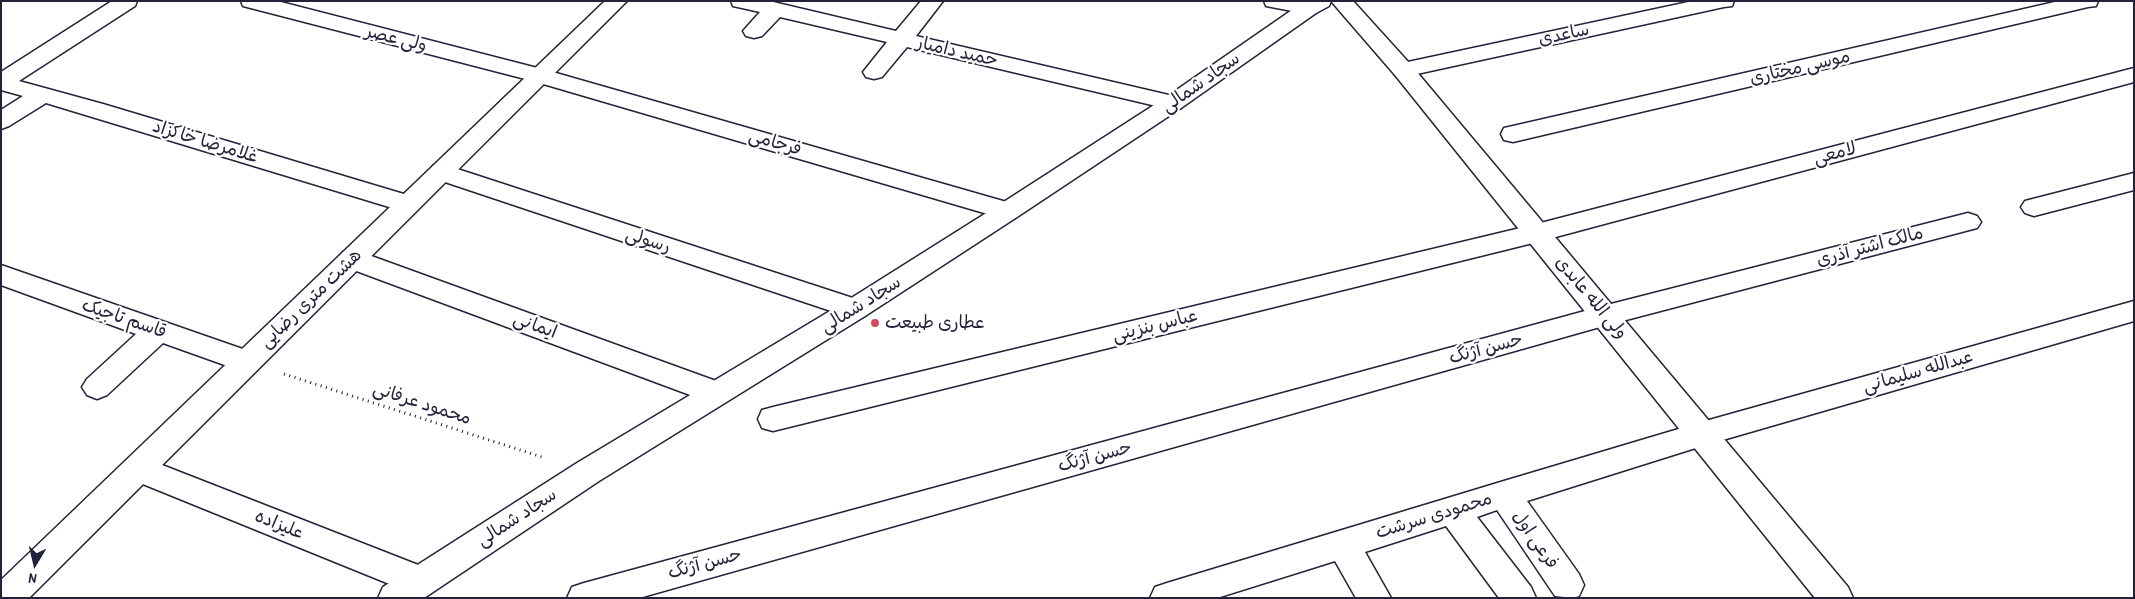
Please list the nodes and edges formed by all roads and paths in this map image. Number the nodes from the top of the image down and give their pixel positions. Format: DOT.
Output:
graph roads {
  1 [pos="127,1"];
  2 [pos="251,1"];
  3 [pos="617,1"];
  4 [pos="740,1"];
  5 [pos="933,1"];
  6 [pos="1274,1"];
  7 [pos="1342,1"];
  8 [pos="1724,1"];
  9 [pos="2088,1"];
  10 [pos="1315,5"];
  11 [pos="775,9"];
  12 [pos="754,32"];
  13 [pos="903,39"];
  14 [pos="1403,70"];
  15 [pos="874,72"];
  16 [pos="2134,75"];
  17 [pos="541,76"];
  18 [pos="1,82"];
  19 [pos="43,94"];
  20 [pos="1173,103"];
  21 [pos="1,121"];
  22 [pos="1513,134"];
  23 [pos="442,172"];
  24 [pos="2134,181"];
  25 [pos="408,204"];
  26 [pos="2034,207"];
  27 [pos="1008,211"];
  28 [pos="1968,222"];
  29 [pos="1537,233"];
  30 [pos="352,259"];
  31 [pos="1,275"];
  32 [pos="855,309"];
  33 [pos="2134,311"];
  34 [pos="1606,315"];
  35 [pos="158,331"];
  36 [pos="247,362"];
  37 [pos="97,387"];
  38 [pos="717,393"];
  39 [pos="773,419"];
  40 [pos="1702,434"];
  41 [pos="139,469"];
  42 [pos="588,472"];
  43 [pos="1504,494"];
  44 [pos="1453,510"];
  45 [pos="1343,544"];
  46 [pos="1567,585"];
  47 [pos="407,589"];
  48 [pos="6,598"];
  49 [pos="584,598"];
  50 [pos="1167,598"];
  51 [pos="1374,598"];
  52 [pos="1519,598"];
  53 [pos="1836,598"];
  1 -- 18 [label="street"];
  2 -- 17 [label="street, ولی عصر"];
  3 -- 17 [label="street, هشت متری رضایی"];
  4 -- 11 [label="street, حمید دامیار"];
  5 -- 13 [label="street"];
  6 -- 10 [label="street"];
  7 -- 14 [label="street, ولی الله عابدی"];
  8 -- 14 [label="street, ساعدی"];
  9 -- 22 [label="street, موسی مختاری"];
  10 -- 20 [label="street, سجاد شمالی"];
  11 -- 12 [label="street"];
  11 -- 13 [label="street, حمید دامیار"];
  13 -- 15 [label="street"];
  13 -- 20 [label="street, حمید دامیار"];
  14 -- 29 [label="street, ولی الله عابدی"];
  16 -- 29 [label="street, لامعی"];
  17 -- 23 [label="street, هشت متری رضایی"];
  17 -- 27 [label="street, فرجامی"];
  18 -- 19 [label="street, غلامرضا خاکزاد"];
  19 -- 21 [label="street"];
  19 -- 25 [label="street, غلامرضا خاکزاد"];
  20 -- 27 [label="street, سجاد شمالی"];
  23 -- 25 [label="street, هشت متری رضایی"];
  23 -- 32 [label="street, رسولی"];
  24 -- 26 [label="street"];
  25 -- 30 [label="street, هشت متری رضایی"];
  27 -- 32 [label="street, سجاد شمالی"];
  28 -- 34 [label="street, مالک اشتر آذری"];
  29 -- 34 [label="street, ولی الله عابدی"];
  29 -- 39 [label="street, عباس بنزینی"];
  30 -- 36 [label="street, هشت متری رضایی"];
  30 -- 38 [label="street, ایمانی"];
  31 -- 35 [label="street, قاسم تاجیک"];
  32 -- 38 [label="street, سجاد شمالی"];
  33 -- 40 [label="street, عبدالله سلیمانی"];
  34 -- 40 [label="street, ولی الله عابدی"];
  34 -- 49 [label="street, حسن آژنگ"];
  35 -- 36 [label="street, قاسم تاجیک"];
  35 -- 37 [label="street"];
  36 -- 41 [label="street, هشت متری رضایی"];
  36 -- 42 [label="path, محمود عرفانی"];
  38 -- 42 [label="street, سجاد شمالی"];
  40 -- 43 [label="street, محمودی سرشت"];
  40 -- 53 [label="street, ولی الله عابدی"];
  41 -- 47 [label="street, علیزاده"];
  41 -- 48 [label="street, هشت متری رضایی"];
  42 -- 47 [label="street, سجاد شمالی"];
  43 -- 44 [label="street, محمودی سرشت"];
  43 -- 46 [label="street, فرعی اول"];
  44 -- 45 [label="street, محمودی سرشت"];
  44 -- 52 [label="street"];
  45 -- 50 [label="street, محمودی سرشت"];
  45 -- 51 [label="street"];
}
